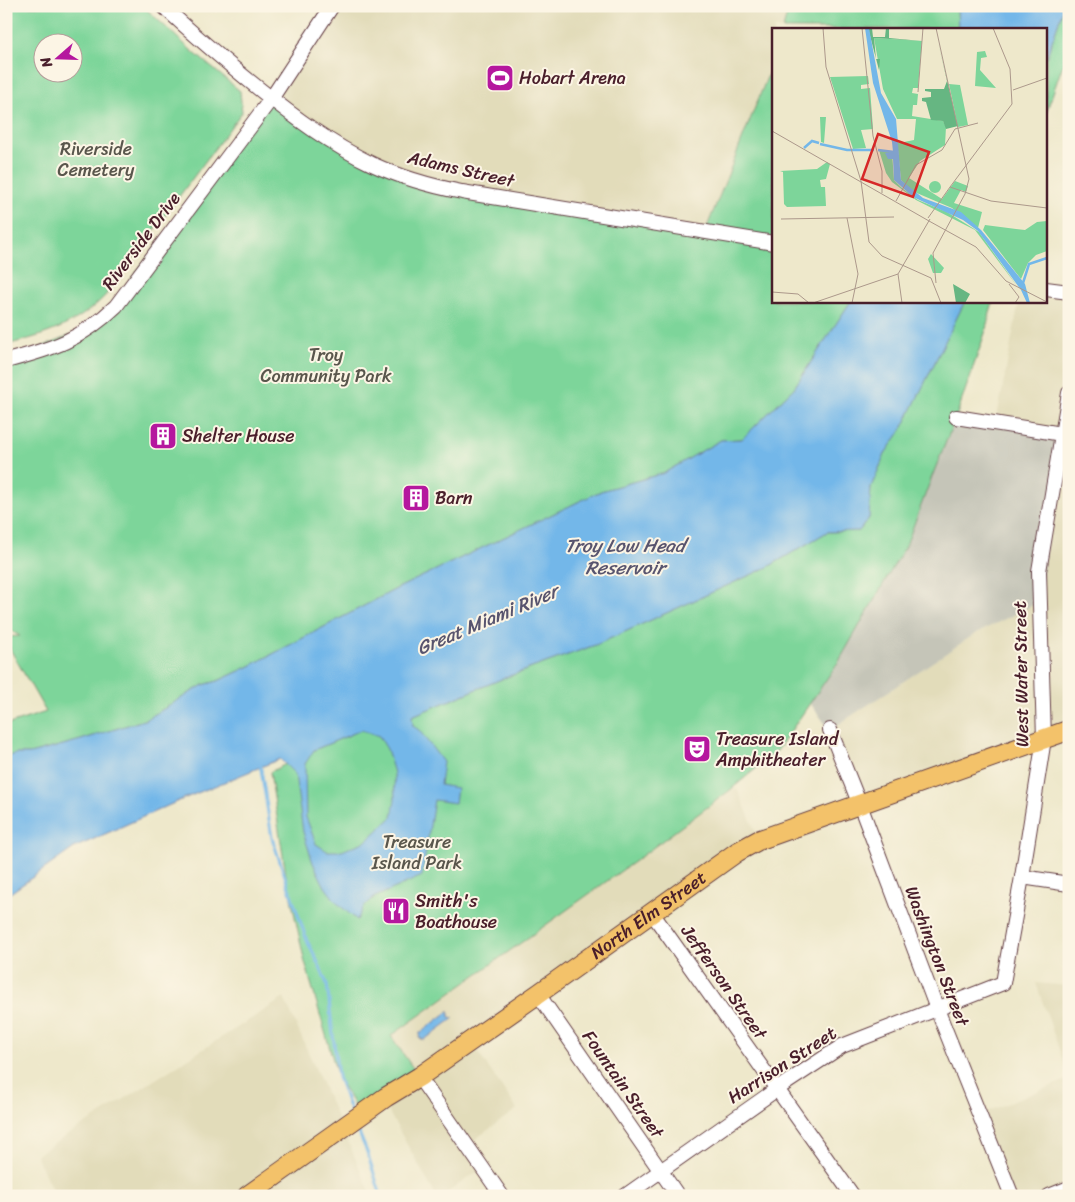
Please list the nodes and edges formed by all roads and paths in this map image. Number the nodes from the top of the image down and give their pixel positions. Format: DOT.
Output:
graph roads {
  1 [pos="163,6"];
  2 [pos="332,6"];
  3 [pos="271,99"];
  4 [pos="772,243"];
  5 [pos="1048,289"];
  6 [pos="1069,292"];
  7 [pos="6,361"];
  8 [pos="1069,393"];
  9 [pos="956,417"];
  10 [pos="1062,434"];
  11 [pos="830,730"];
  12 [pos="1069,730"];
  13 [pos="1044,739"];
  14 [pos="860,805"];
  15 [pos="1022,877"];
  16 [pos="1069,884"];
  17 [pos="652,913"];
  18 [pos="1003,983"];
  19 [pos="538,994"];
  20 [pos="936,1008"];
  21 [pos="419,1077"];
  22 [pos="777,1089"];
  23 [pos="660,1171"];
  24 [pos="1069,1188"];
  25 [pos="247,1196"];
  26 [pos="502,1196"];
  27 [pos="625,1196"];
  28 [pos="678,1196"];
  29 [pos="853,1196"];
  30 [pos="1012,1196"];
  31 [pos="1049,1196"];
  1 -- 3 [label="street, Adams Street"];
  2 -- 3 [label="street, Riverside Drive"];
  3 -- 4 [label="street, Adams Street"];
  3 -- 7 [label="street, Riverside Drive"];
  5 -- 6 [label="street"];
  8 -- 10 [label="street, West Water Street"];
  9 -- 10 [label="street"];
  10 -- 13 [label="street, West Water Street"];
  11 -- 14 [label="street, Washington Street"];
  12 -- 13 [label="main road, North Elm Street"];
  13 -- 14 [label="main road, North Elm Street"];
  13 -- 15 [label="street, West Water Street"];
  14 -- 17 [label="main road, North Elm Street"];
  14 -- 20 [label="street, Washington Street"];
  15 -- 16 [label="street"];
  15 -- 18 [label="street, West Water Street"];
  17 -- 19 [label="main road, North Elm Street"];
  17 -- 22 [label="street, Jefferson Street"];
  18 -- 20 [label="street, Harrison Street"];
  19 -- 21 [label="main road, North Elm Street"];
  19 -- 23 [label="street, Fountain Street"];
  20 -- 22 [label="street, Harrison Street"];
  20 -- 30 [label="street, Washington Street"];
  21 -- 25 [label="main road, North Elm Street"];
  21 -- 26 [label="street"];
  22 -- 23 [label="street, Harrison Street"];
  22 -- 29 [label="street, Jefferson Street"];
  23 -- 27 [label="street, Harrison Street"];
  23 -- 28 [label="street, Fountain Street"];
  24 -- 31 [label="street"];
}
